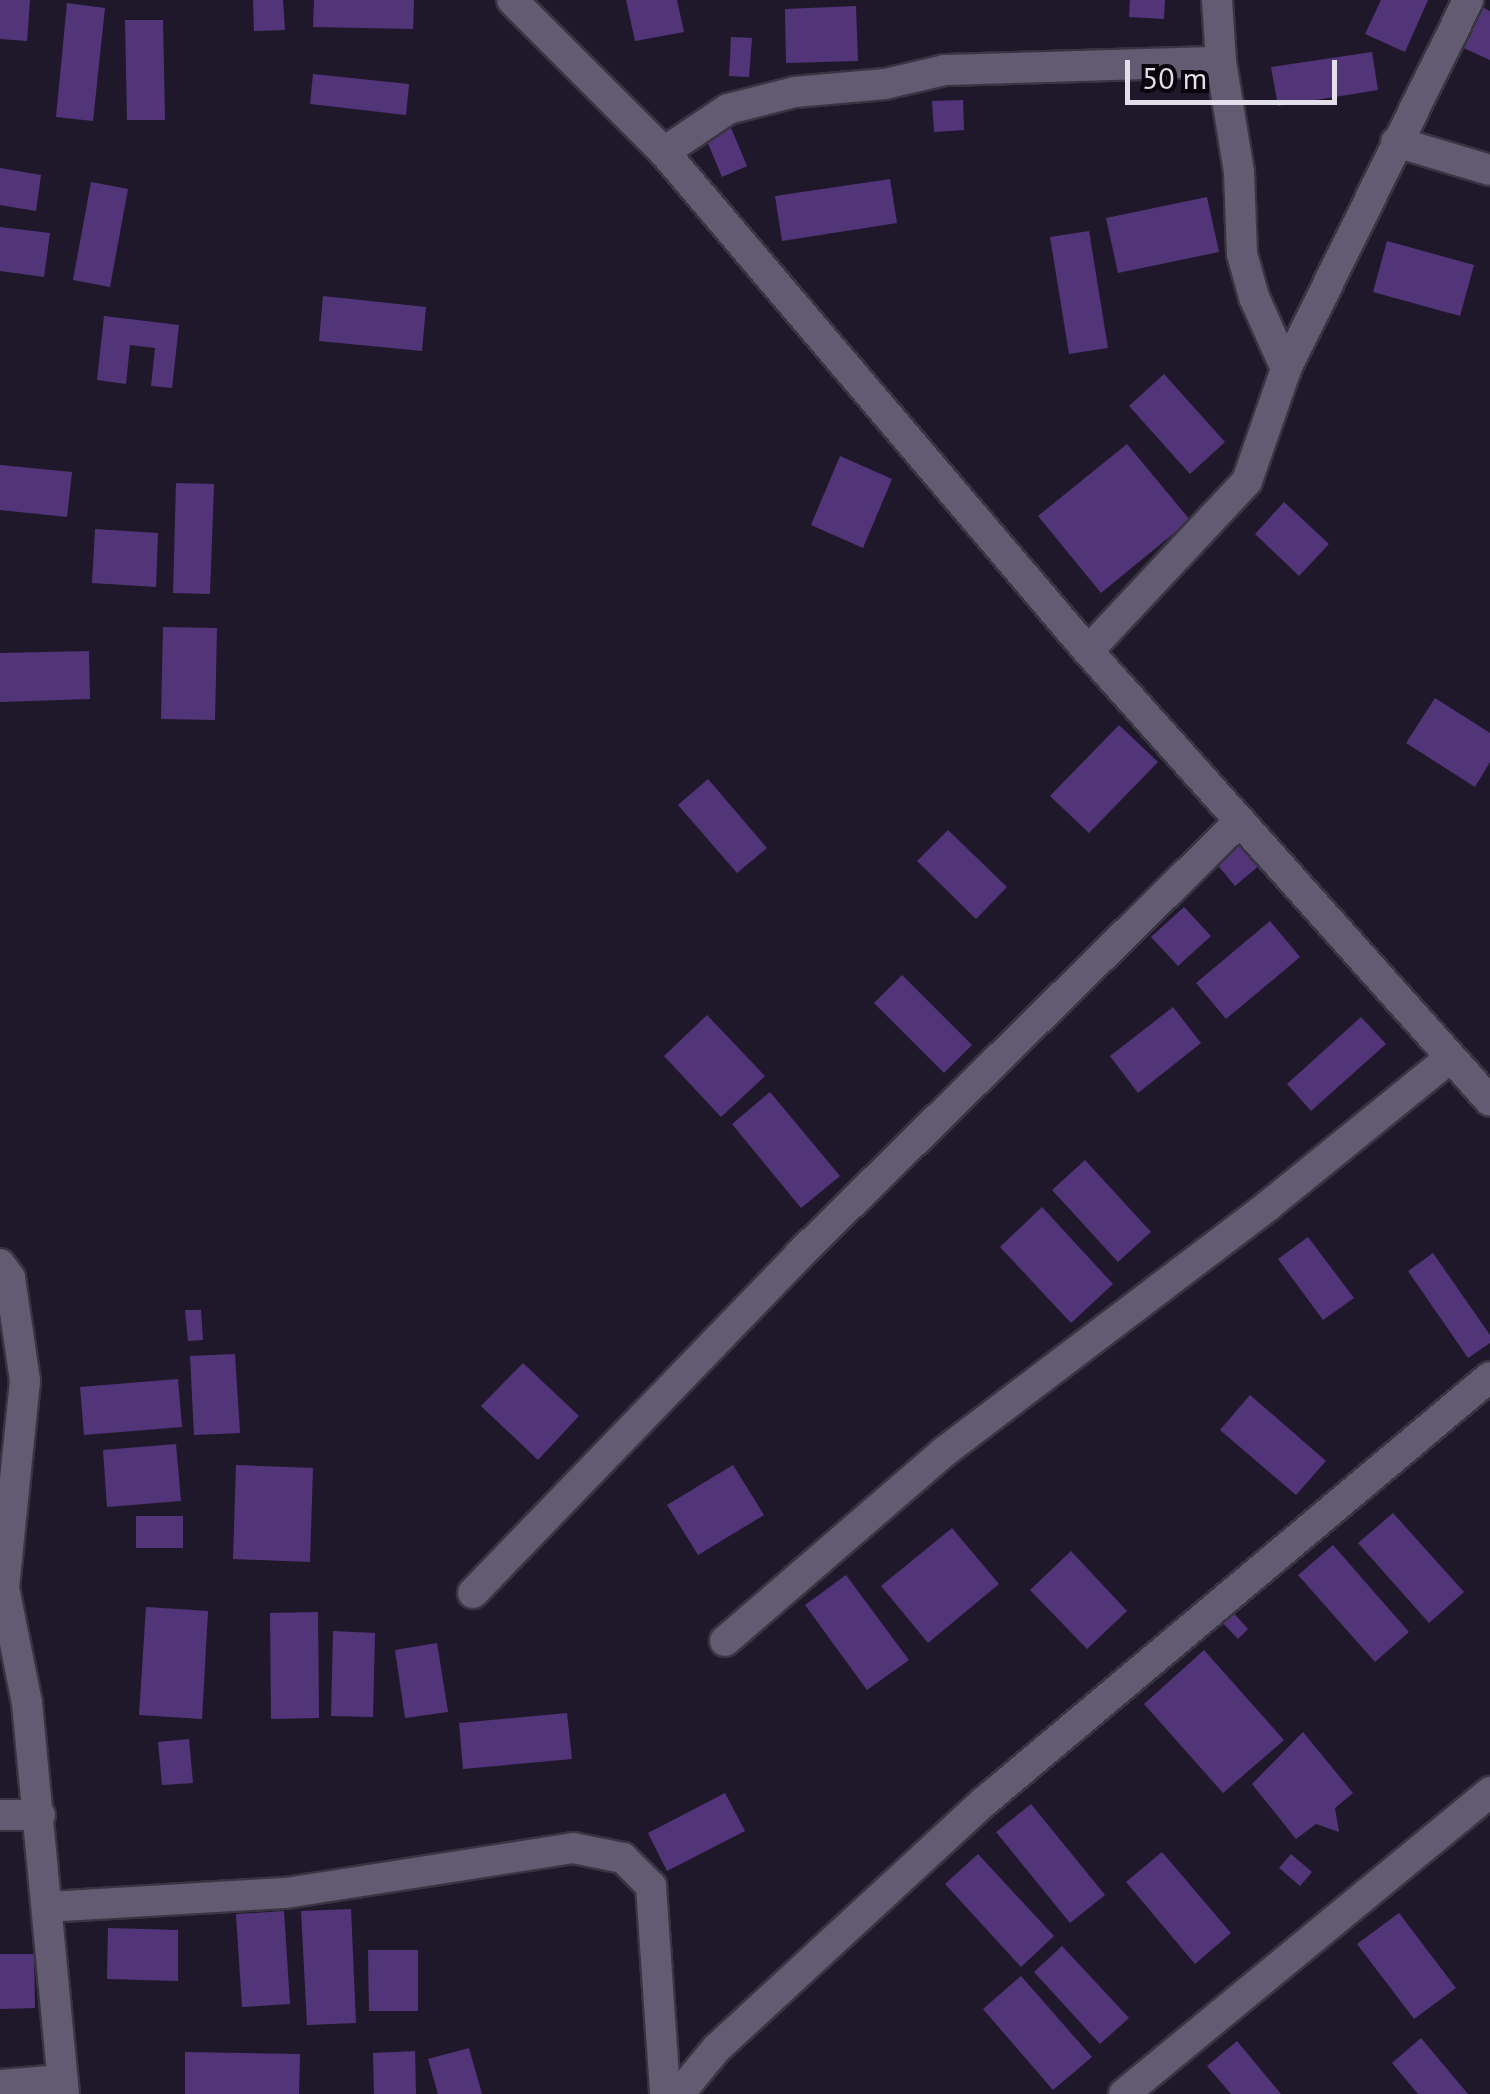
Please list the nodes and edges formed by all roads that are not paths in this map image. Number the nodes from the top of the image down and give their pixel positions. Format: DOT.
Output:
graph roads {
  1 [pos="512,0"];
  2 [pos="1218,0"];
  3 [pos="1468,0"];
  4 [pos="1221,62"];
  5 [pos="1396,142"];
  6 [pos="664,152"];
  7 [pos="1490,170"];
  8 [pos="1286,369"];
  9 [pos="1088,651"];
  10 [pos="1240,821"];
  11 [pos="1450,1058"];
  12 [pos="1490,1100"];
  13 [pos="0,1264"];
  14 [pos="1490,1378"];
  15 [pos="4,1524"];
  16 [pos="473,1593"];
  17 [pos="725,1642"];
  18 [pos="1490,1792"];
  19 [pos="0,1814"];
  20 [pos="40,1814"];
  21 [pos="47,1907"];
  22 [pos="0,2085"];
  23 [pos="63,2087"];
  24 [pos="665,2094"];
  25 [pos="679,2094"];
  26 [pos="1124,2094"];
  1 -- 6 [label="street"];
  2 -- 4 [label="street"];
  3 -- 5 [label="street"];
  4 -- 6 [label="street"];
  4 -- 8 [label="street"];
  5 -- 7 [label="street"];
  5 -- 8 [label="street"];
  6 -- 9 [label="street"];
  8 -- 9 [label="street"];
  9 -- 10 [label="street"];
  10 -- 11 [label="street"];
  10 -- 16 [label="street"];
  11 -- 12 [label="street"];
  11 -- 17 [label="street"];
  13 -- 15 [label="street"];
  14 -- 25 [label="street"];
  15 -- 20 [label="street"];
  18 -- 26 [label="street"];
  19 -- 20 [label="street"];
  20 -- 21 [label="street"];
  21 -- 23 [label="street"];
  21 -- 24 [label="street"];
  22 -- 23 [label="street"];
}
